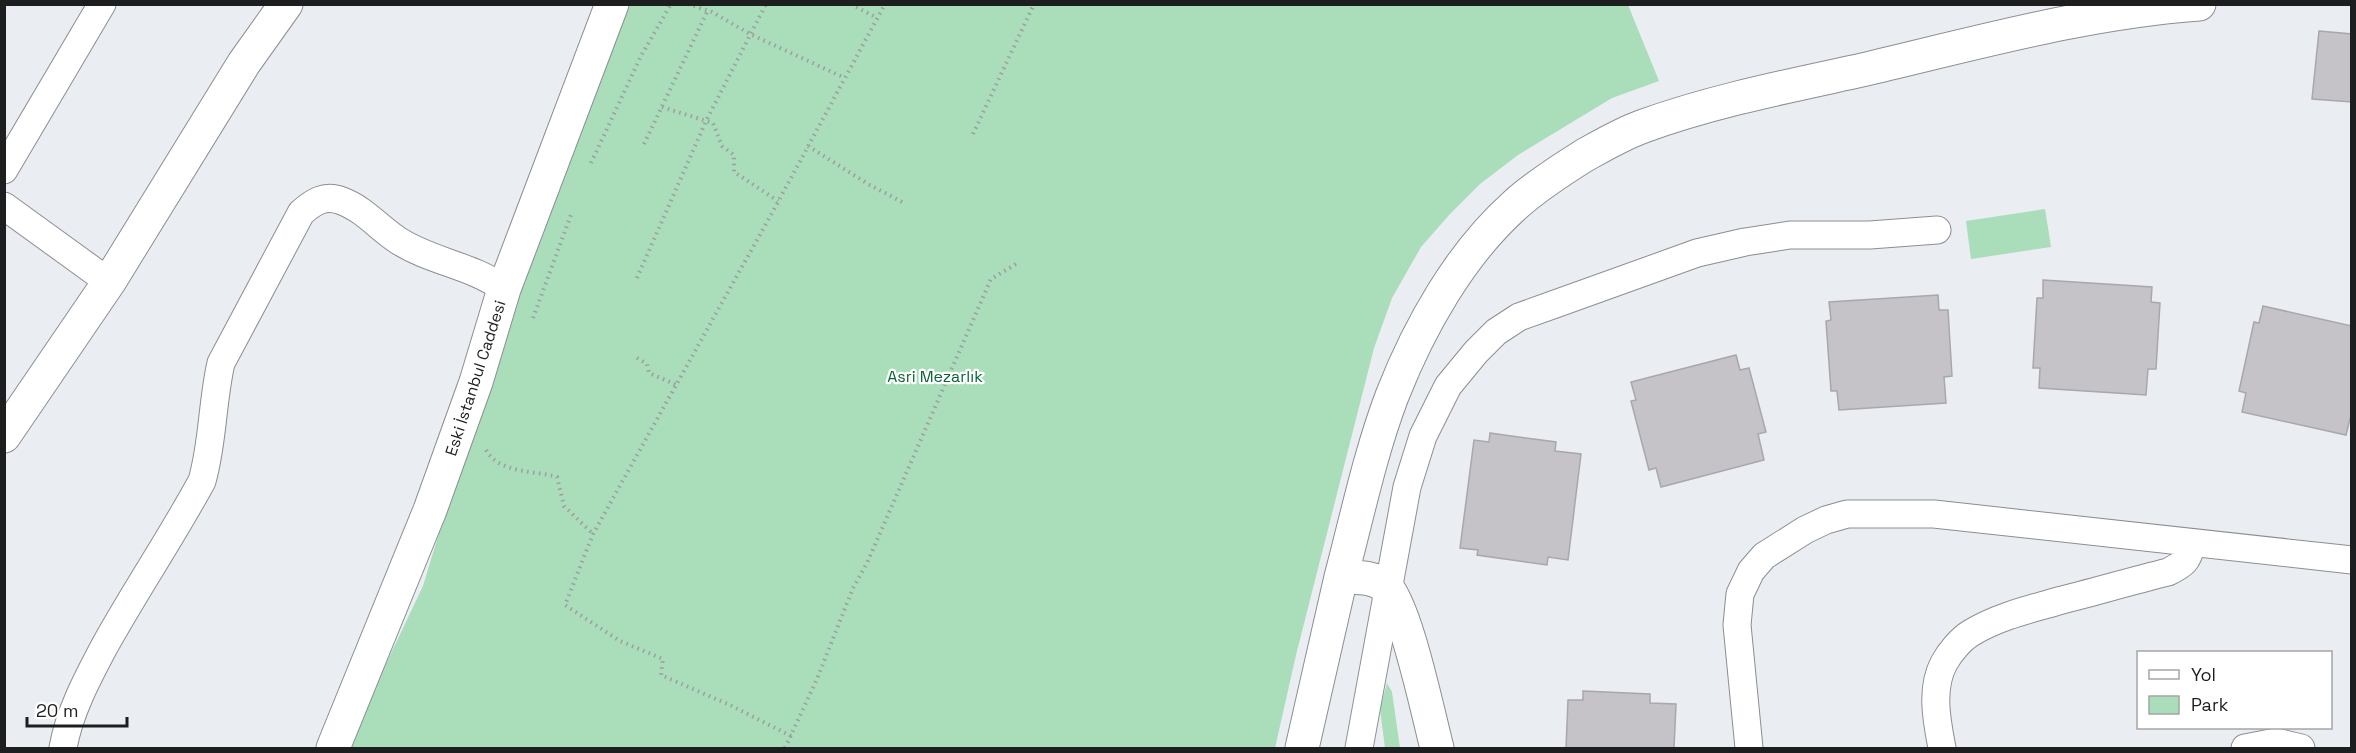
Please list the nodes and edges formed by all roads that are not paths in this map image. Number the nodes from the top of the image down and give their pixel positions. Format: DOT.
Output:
graph roads {
  1 [pos="102,4"];
  2 [pos="286,4"];
  3 [pos="594,4"];
  4 [pos="612,4"];
  5 [pos="2199,4"];
  6 [pos="4,170"];
  7 [pos="4,206"];
  8 [pos="1937,230"];
  9 [pos="109,282"];
  10 [pos="499,285"];
  11 [pos="4,436"];
  12 [pos="2192,543"];
  13 [pos="2352,560"];
  14 [pos="1341,577"];
  15 [pos="1388,587"];
  16 [pos="2284,746"];
  17 [pos="63,748"];
  18 [pos="318,748"];
  19 [pos="333,748"];
  20 [pos="1302,748"];
  21 [pos="1359,748"];
  22 [pos="1437,748"];
  23 [pos="1749,748"];
  24 [pos="1942,748"];
  25 [pos="2245,748"];
  1 -- 6 [label="street"];
  2 -- 9 [label="street"];
  3 -- 10 [label="street, Eski İstanbul Caddesi"];
  4 -- 10 [label="street, Eski İstanbul Caddesi"];
  5 -- 14 [label="street"];
  7 -- 9 [label="street"];
  8 -- 15 [label="street"];
  9 -- 11 [label="street"];
  10 -- 17 [label="street"];
  10 -- 18 [label="street, Eski İstanbul Caddesi"];
  10 -- 19 [label="street, Eski İstanbul Caddesi"];
  12 -- 13 [label="street"];
  12 -- 23 [label="street"];
  12 -- 24 [label="street"];
  14 -- 15 [label="street"];
  14 -- 20 [label="street"];
  15 -- 21 [label="street"];
  15 -- 22 [label="street"];
  16 -- 25 [label="street"];
}
